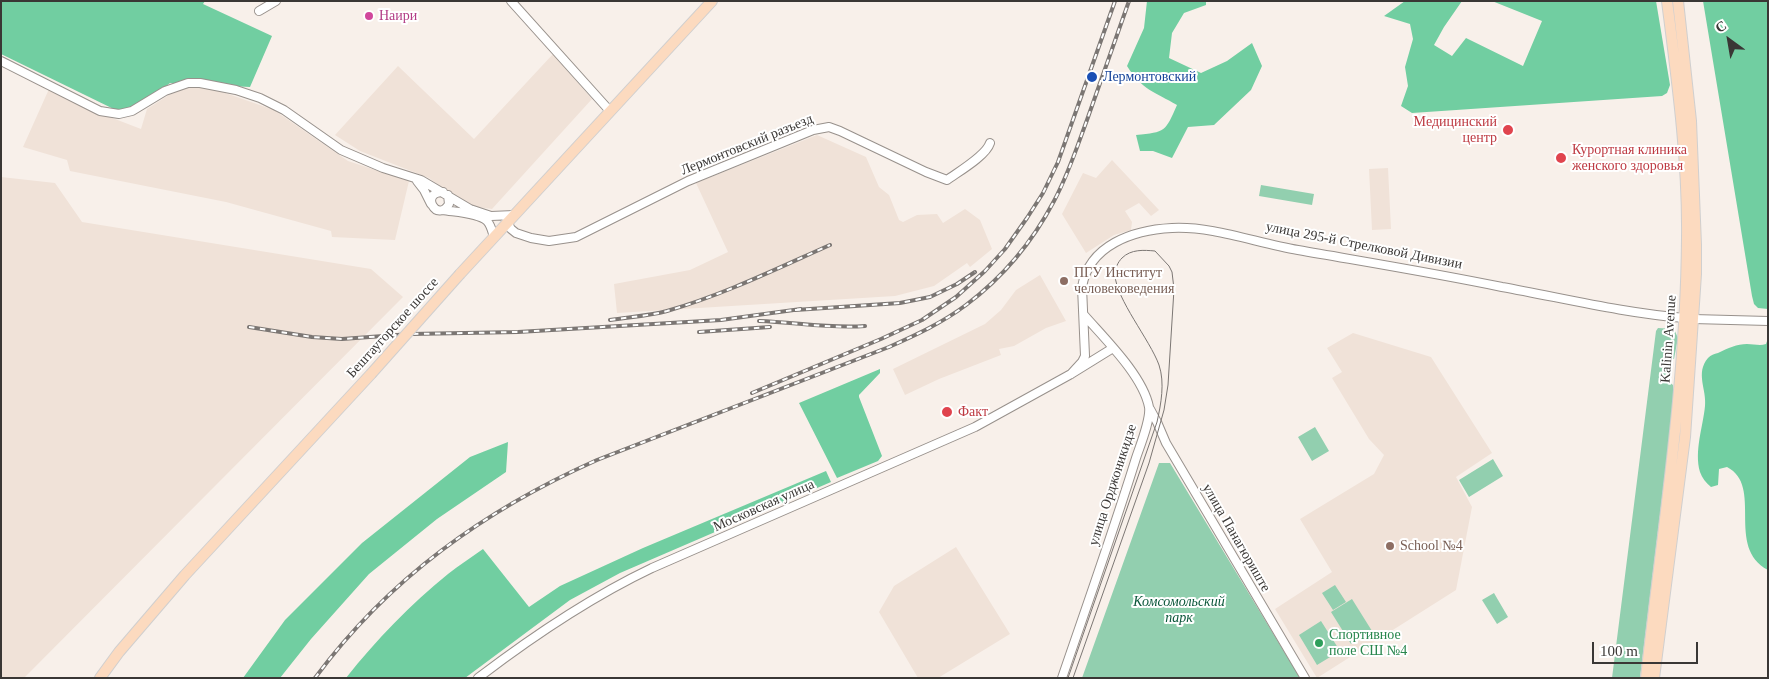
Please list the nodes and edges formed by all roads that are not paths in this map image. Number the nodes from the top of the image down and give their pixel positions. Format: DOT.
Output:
graph roads {
  1 [pos="276,1"];
  2 [pos="511,1"];
  3 [pos="712,1"];
  4 [pos="1667,1"];
  5 [pos="1678,1"];
  6 [pos="259,11"];
  7 [pos="1,61"];
  8 [pos="609,110"];
  9 [pos="990,143"];
  10 [pos="411,176"];
  11 [pos="445,193"];
  12 [pos="431,204"];
  13 [pos="442,210"];
  14 [pos="511,218"];
  15 [pos="494,237"];
  16 [pos="1084,315"];
  17 [pos="1689,319"];
  18 [pos="1768,321"];
  19 [pos="1113,348"];
  20 [pos="1071,374"];
  21 [pos="1150,409"];
  22 [pos="1674,436"];
  23 [pos="1685,437"];
  24 [pos="100,678"];
  25 [pos="478,678"];
  26 [pos="1062,678"];
  27 [pos="1305,678"];
  28 [pos="1646,678"];
  29 [pos="1654,678"];
  1 -- 6 [label="street"];
  2 -- 8 [label="street"];
  3 -- 8 [label="main road, Бештаугорское шоссе"];
  4 -- 17 [label="main road, Kalinin Avenue"];
  5 -- 17 [label="main road, Kalinin Avenue"];
  7 -- 10 [label="street"];
  8 -- 14 [label="main road, Бештаугорское шоссе"];
  9 -- 14 [label="street, Лермонтовский разъезд"];
  10 -- 11 [label="street"];
  10 -- 12 [label="street"];
  11 -- 12 [label="street"];
  11 -- 13 [label="street"];
  11 -- 14 [label="street"];
  12 -- 13 [label="street"];
  13 -- 15 [label="street"];
  14 -- 15 [label="main road, Бештаугорское шоссе"];
  15 -- 24 [label="main road, Бештаугорское шоссе, bridge"];
  16 -- 17 [label="street, улица 295-й Стрелковой Дивизии"];
  16 -- 19 [label="street"];
  16 -- 20 [label="street, Московская улица"];
  17 -- 18 [label="street, улица 295-й Стрелковой Дивизии"];
  17 -- 22 [label="main road, Kalinin Avenue"];
  17 -- 23 [label="main road, Kalinin Avenue"];
  19 -- 20 [label="street, Московская улица"];
  19 -- 21 [label="street"];
  20 -- 25 [label="street, Московская улица"];
  21 -- 26 [label="street, улица Орджоникидзе"];
  21 -- 27 [label="street, улица Панагюриште"];
  22 -- 23 [label="main road"];
  22 -- 28 [label="main road, Kalinin Avenue"];
  23 -- 29 [label="main road, Kalinin Avenue"];
}
